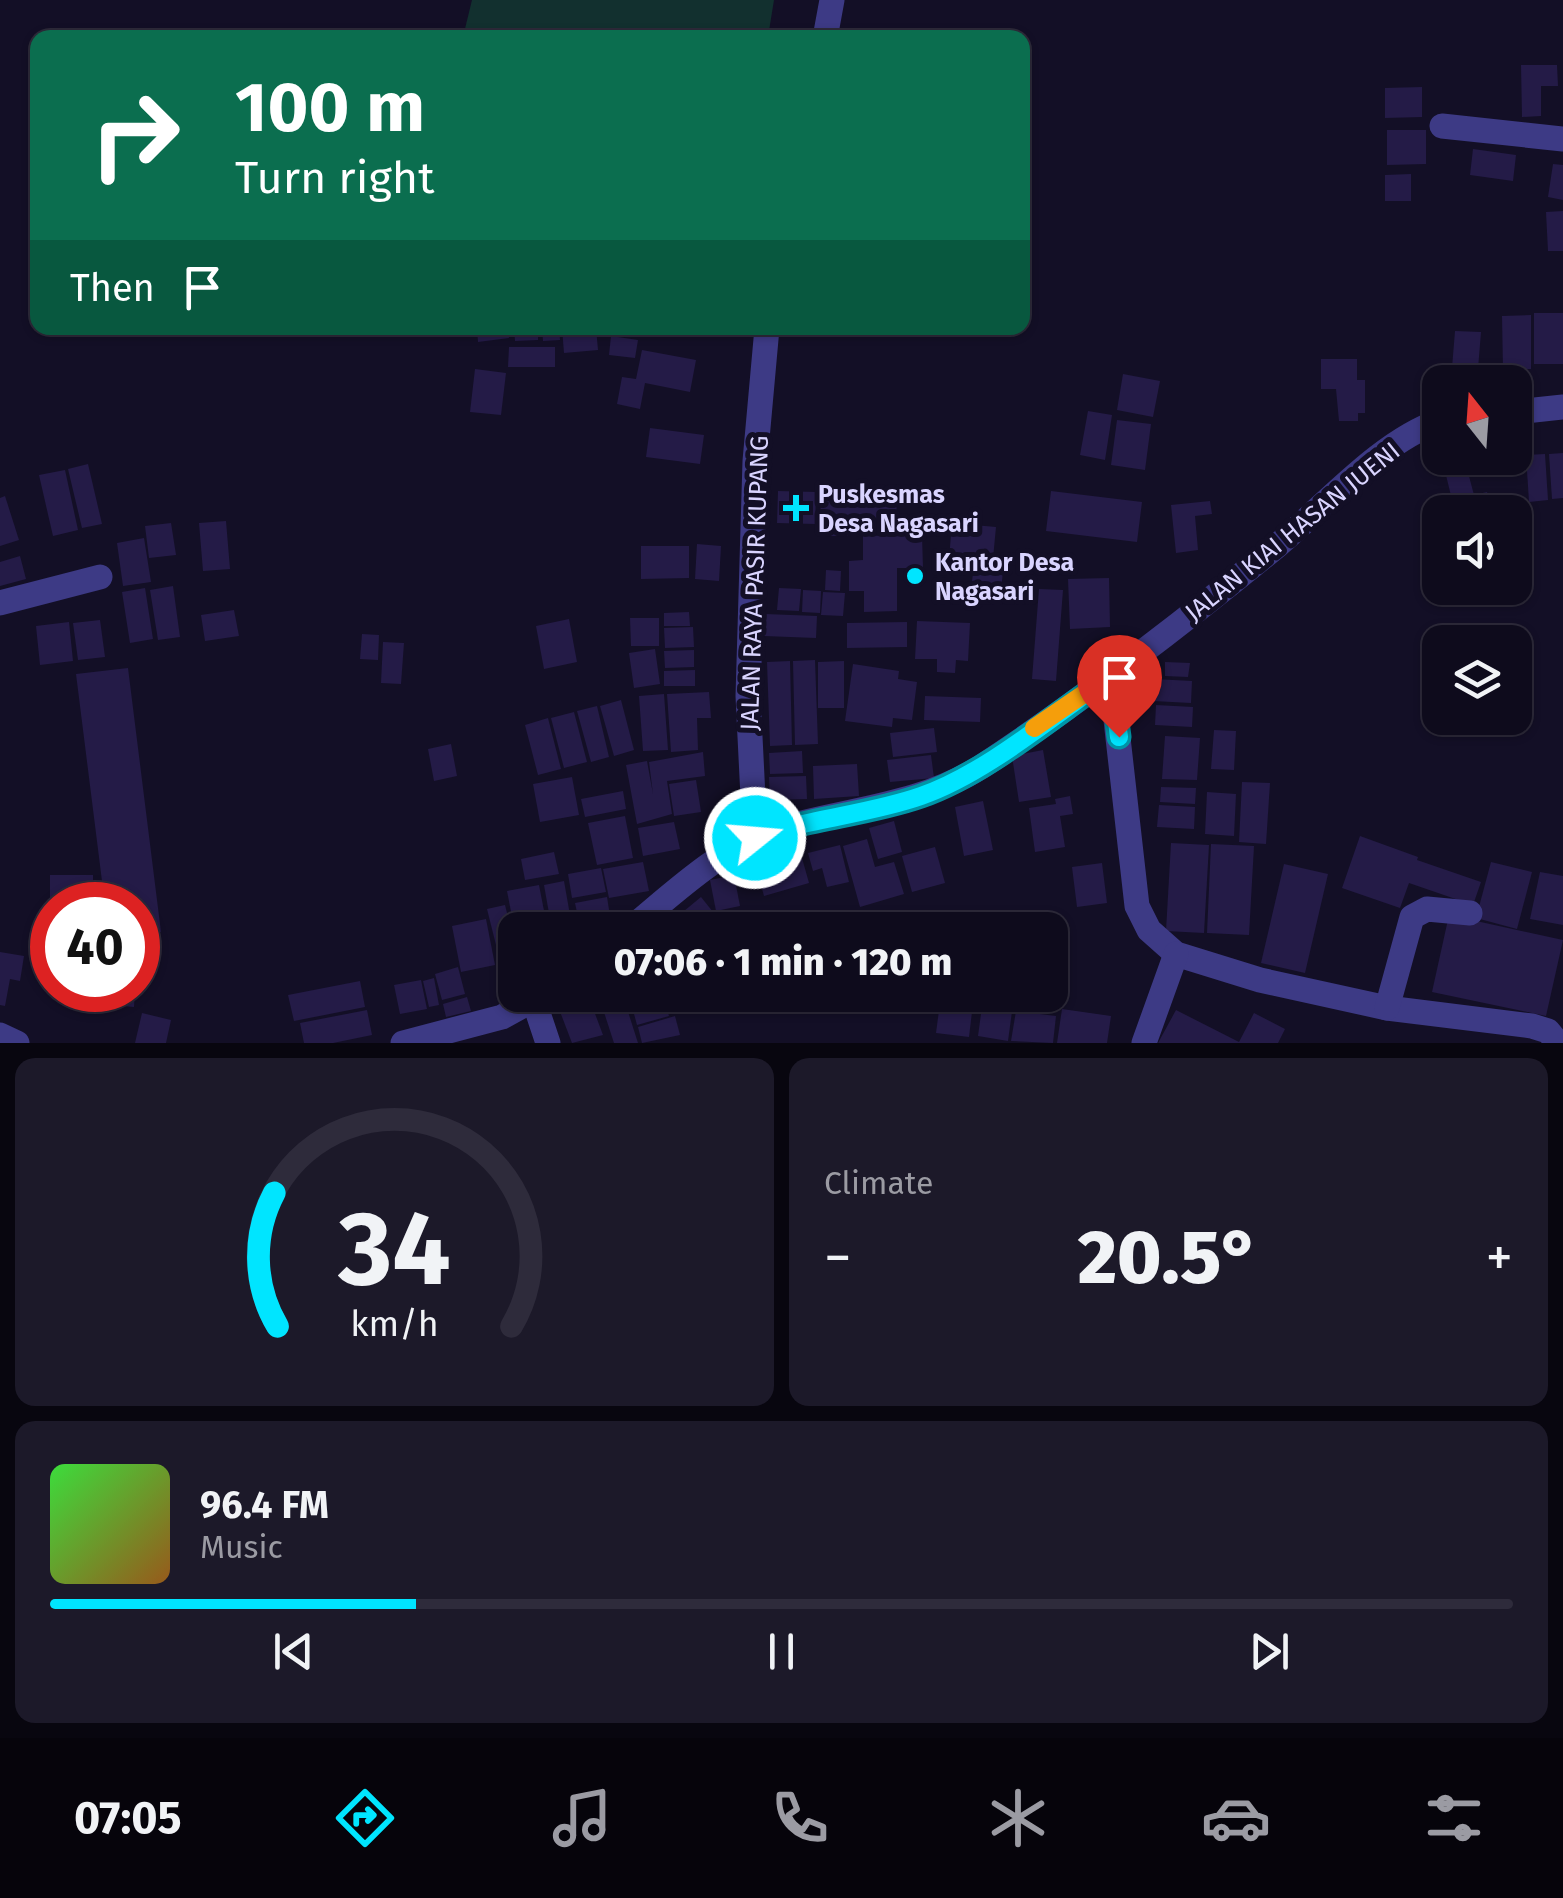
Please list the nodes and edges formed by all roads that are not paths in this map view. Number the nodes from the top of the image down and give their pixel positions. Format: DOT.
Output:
graph roads {
  1 [pos="832,0"];
  2 [pos="827,30"];
  3 [pos="1442,126"];
  4 [pos="1563,139"];
  5 [pos="766,335"];
  6 [pos="1563,407"];
  7 [pos="1532,410"];
  8 [pos="1422,429"];
  9 [pos="100,578"];
  10 [pos="0,603"];
  11 [pos="1111,676"];
  12 [pos="755,838"];
  13 [pos="652,912"];
  14 [pos="1470,914"];
  15 [pos="1176,954"];
  16 [pos="1387,1008"];
  17 [pos="511,1012"];
  18 [pos="541,1012"];
  19 [pos="0,1035"];
  20 [pos="17,1043"];
  21 [pos="403,1043"];
  22 [pos="548,1043"];
  23 [pos="1144,1043"];
  24 [pos="1558,1043"];
  1 -- 2 [label="street"];
  3 -- 4 [label="street"];
  5 -- 12 [label="street, JALAN RAYA PASIR KUPANG"];
  6 -- 7 [label="street"];
  8 -- 11 [label="street, JALAN KIAI HASAN JUENI"];
  9 -- 10 [label="street"];
  11 -- 12 [label="street, JALAN KIAI HASAN JUENI"];
  11 -- 15 [label="street"];
  12 -- 13 [label="street, JALAN KIAI HASAN JUENI"];
  14 -- 16 [label="street"];
  15 -- 16 [label="street"];
  15 -- 23 [label="street"];
  16 -- 24 [label="street"];
  17 -- 21 [label="street"];
  18 -- 22 [label="street"];
  19 -- 20 [label="street"];
}
